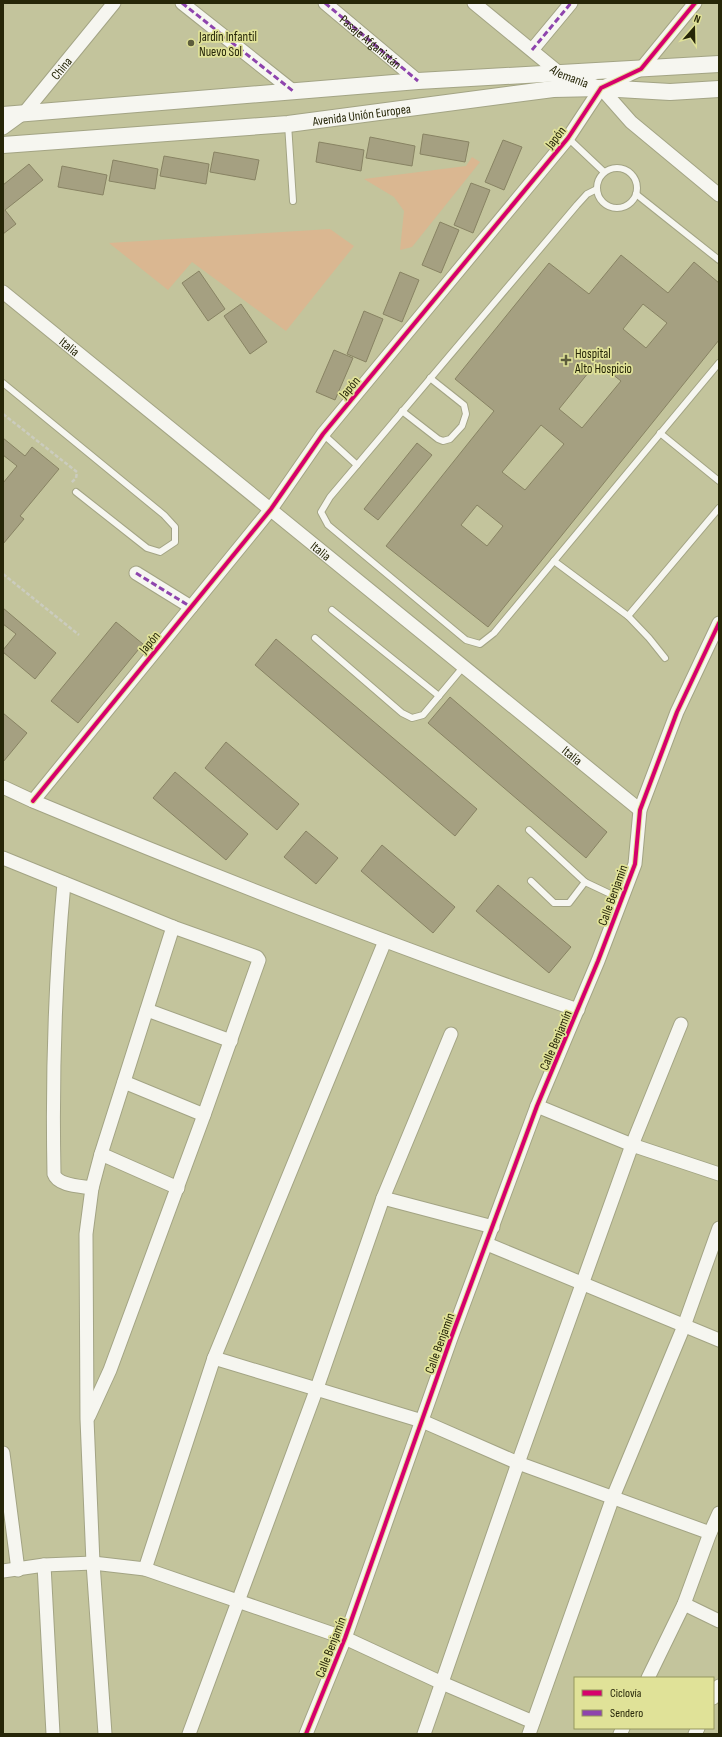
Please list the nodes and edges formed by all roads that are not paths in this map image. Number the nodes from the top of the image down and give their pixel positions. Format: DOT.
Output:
graph roads {
  1 [pos="114,3"];
  2 [pos="182,3"];
  3 [pos="325,3"];
  4 [pos="474,3"];
  5 [pos="571,3"];
  6 [pos="695,3"];
  7 [pos="532,50"];
  8 [pos="719,64"];
  9 [pos="641,69"];
  10 [pos="558,72"];
  11 [pos="418,81"];
  12 [pos="601,88"];
  13 [pos="719,89"];
  14 [pos="293,92"];
  15 [pos="25,112"];
  16 [pos="3,115"];
  17 [pos="288,124"];
  18 [pos="3,128"];
  19 [pos="568,138"];
  20 [pos="3,145"];
  21 [pos="604,172"];
  22 [pos="597,189"];
  23 [pos="636,194"];
  24 [pos="719,194"];
  25 [pos="293,201"];
  26 [pos="719,260"];
  27 [pos="3,292"];
  28 [pos="719,363"];
  29 [pos="430,378"];
  30 [pos="3,383"];
  31 [pos="402,411"];
  32 [pos="660,433"];
  33 [pos="323,434"];
  34 [pos="357,465"];
  35 [pos="719,481"];
  36 [pos="76,492"];
  37 [pos="719,508"];
  38 [pos="271,509"];
  39 [pos="554,561"];
  40 [pos="136,574"];
  41 [pos="191,607"];
  42 [pos="332,610"];
  43 [pos="628,616"];
  44 [pos="719,623"];
  45 [pos="315,638"];
  46 [pos="665,658"];
  47 [pos="464,666"];
  48 [pos="439,696"];
  49 [pos="3,786"];
  50 [pos="33,802"];
  51 [pos="640,810"];
  52 [pos="529,830"];
  53 [pos="3,858"];
  54 [pos="531,881"];
  55 [pos="586,882"];
  56 [pos="64,883"];
  57 [pos="621,899"];
  58 [pos="173,927"];
  59 [pos="385,941"];
  60 [pos="598,961"];
  61 [pos="147,1010"];
  62 [pos="578,1010"];
  63 [pos="681,1024"];
  64 [pos="451,1034"];
  65 [pos="231,1041"];
  66 [pos="124,1082"];
  67 [pos="538,1106"];
  68 [pos="204,1115"];
  69 [pos="632,1145"];
  70 [pos="101,1154"];
  71 [pos="719,1174"];
  72 [pos="92,1188"];
  73 [pos="178,1188"];
  74 [pos="383,1198"];
  75 [pos="493,1227"];
  76 [pos="719,1228"];
  77 [pos="487,1244"];
  78 [pos="582,1283"];
  79 [pos="684,1326"];
  80 [pos="719,1340"];
  81 [pos="214,1358"];
  82 [pos="317,1388"];
  83 [pos="87,1420"];
  84 [pos="422,1421"];
  85 [pos="3,1452"];
  86 [pos="518,1463"];
  87 [pos="613,1497"];
  88 [pos="719,1513"];
  89 [pos="710,1533"];
  90 [pos="93,1563"];
  91 [pos="44,1565"];
  92 [pos="145,1569"];
  93 [pos="18,1570"];
  94 [pos="3,1571"];
  95 [pos="240,1601"];
  96 [pos="684,1604"];
  97 [pos="719,1621"];
  98 [pos="345,1638"];
  99 [pos="648,1677"];
  100 [pos="442,1683"];
  101 [pos="719,1686"];
  102 [pos="714,1696"];
  103 [pos="531,1728"];
  104 [pos="53,1734"];
  105 [pos="105,1734"];
  106 [pos="190,1734"];
  107 [pos="306,1734"];
  108 [pos="424,1734"];
  1 -- 15 [label="street, China"];
  2 -- 14 [label="street"];
  3 -- 11 [label="street, Pasaje Afganistán"];
  4 -- 7 [label="street, Alemania"];
  5 -- 7 [label="street"];
  6 -- 9 [label="street"];
  7 -- 10 [label="street, Alemania"];
  8 -- 9 [label="street, Avenida Unión Europea"];
  9 -- 10 [label="street, Avenida Unión Europea"];
  9 -- 12 [label="street"];
  10 -- 11 [label="street, Avenida Unión Europea"];
  10 -- 12 [label="street, Alemania"];
  11 -- 14 [label="street, Avenida Unión Europea"];
  12 -- 13 [label="street, Avenida Unión Europea"];
  12 -- 17 [label="street, Avenida Unión Europea"];
  12 -- 19 [label="street, Japón"];
  12 -- 24 [label="street, Alemania"];
  14 -- 15 [label="street, Avenida Unión Europea"];
  15 -- 16 [label="street, Avenida Unión Europea"];
  15 -- 18 [label="street, China"];
  17 -- 20 [label="street, Avenida Unión Europea"];
  17 -- 25 [label="lane"];
  19 -- 21 [label="lane"];
  19 -- 33 [label="street, Japón"];
  21 -- 22 [label="lane"];
  21 -- 23 [label="lane"];
  22 -- 23 [label="lane"];
  22 -- 29 [label="lane"];
  23 -- 26 [label="lane"];
  27 -- 38 [label="street, Italia"];
  28 -- 32 [label="lane"];
  29 -- 31 [label="lane"];
  29 -- 31 [label="lane"];
  30 -- 36 [label="lane"];
  31 -- 34 [label="lane"];
  32 -- 35 [label="lane"];
  32 -- 39 [label="lane"];
  33 -- 34 [label="lane"];
  33 -- 38 [label="street, Japón"];
  34 -- 39 [label="lane"];
  37 -- 43 [label="lane"];
  38 -- 41 [label="street, Japón"];
  38 -- 47 [label="street, Italia"];
  39 -- 43 [label="lane"];
  40 -- 41 [label="street"];
  41 -- 50 [label="street, Japón"];
  42 -- 48 [label="lane"];
  43 -- 46 [label="lane"];
  44 -- 51 [label="street, Calle Benjamin"];
  45 -- 48 [label="lane"];
  47 -- 48 [label="lane"];
  47 -- 51 [label="street, Italia"];
  49 -- 50 [label="street"];
  50 -- 59 [label="street"];
  51 -- 57 [label="street, Calle Benjamin"];
  52 -- 55 [label="lane"];
  53 -- 56 [label="street"];
  54 -- 55 [label="lane"];
  55 -- 57 [label="lane"];
  56 -- 58 [label="street"];
  56 -- 72 [label="street"];
  57 -- 60 [label="street, Calle Benjamin"];
  58 -- 61 [label="street"];
  58 -- 65 [label="street"];
  59 -- 62 [label="street"];
  59 -- 81 [label="street"];
  60 -- 62 [label="street, Calle Benjamín"];
  61 -- 65 [label="street"];
  61 -- 66 [label="street"];
  62 -- 67 [label="street, Calle Benjamín"];
  63 -- 69 [label="street"];
  64 -- 74 [label="street"];
  65 -- 68 [label="street"];
  66 -- 68 [label="street"];
  66 -- 70 [label="street"];
  67 -- 69 [label="street"];
  67 -- 75 [label="street, Calle Benjamín"];
  68 -- 73 [label="street"];
  69 -- 71 [label="street"];
  69 -- 78 [label="street"];
  70 -- 72 [label="street"];
  70 -- 73 [label="street"];
  72 -- 83 [label="street"];
  73 -- 83 [label="street"];
  74 -- 75 [label="street"];
  74 -- 82 [label="street"];
  75 -- 77 [label="street, Calle Benjamín"];
  76 -- 79 [label="street"];
  77 -- 78 [label="street"];
  77 -- 84 [label="street, Calle Benjamín"];
  78 -- 79 [label="street"];
  78 -- 86 [label="street"];
  79 -- 80 [label="street"];
  79 -- 87 [label="street"];
  81 -- 82 [label="street"];
  81 -- 92 [label="street"];
  82 -- 84 [label="street"];
  82 -- 95 [label="street"];
  83 -- 90 [label="street"];
  84 -- 86 [label="street"];
  84 -- 98 [label="street, Calle Benjamín"];
  85 -- 93 [label="street"];
  86 -- 87 [label="street"];
  86 -- 100 [label="street"];
  87 -- 89 [label="street"];
  87 -- 103 [label="street"];
  88 -- 89 [label="street"];
  89 -- 96 [label="street"];
  90 -- 91 [label="street"];
  90 -- 92 [label="street"];
  90 -- 105 [label="street"];
  91 -- 93 [label="street"];
  91 -- 104 [label="street"];
  92 -- 95 [label="street"];
  93 -- 94 [label="street"];
  95 -- 98 [label="street"];
  95 -- 106 [label="street"];
  96 -- 97 [label="street"];
  96 -- 99 [label="street"];
  98 -- 100 [label="street"];
  98 -- 107 [label="street, Calle Benjamín"];
  100 -- 103 [label="street"];
  100 -- 108 [label="street"];
  101 -- 102 [label="street"];
}
